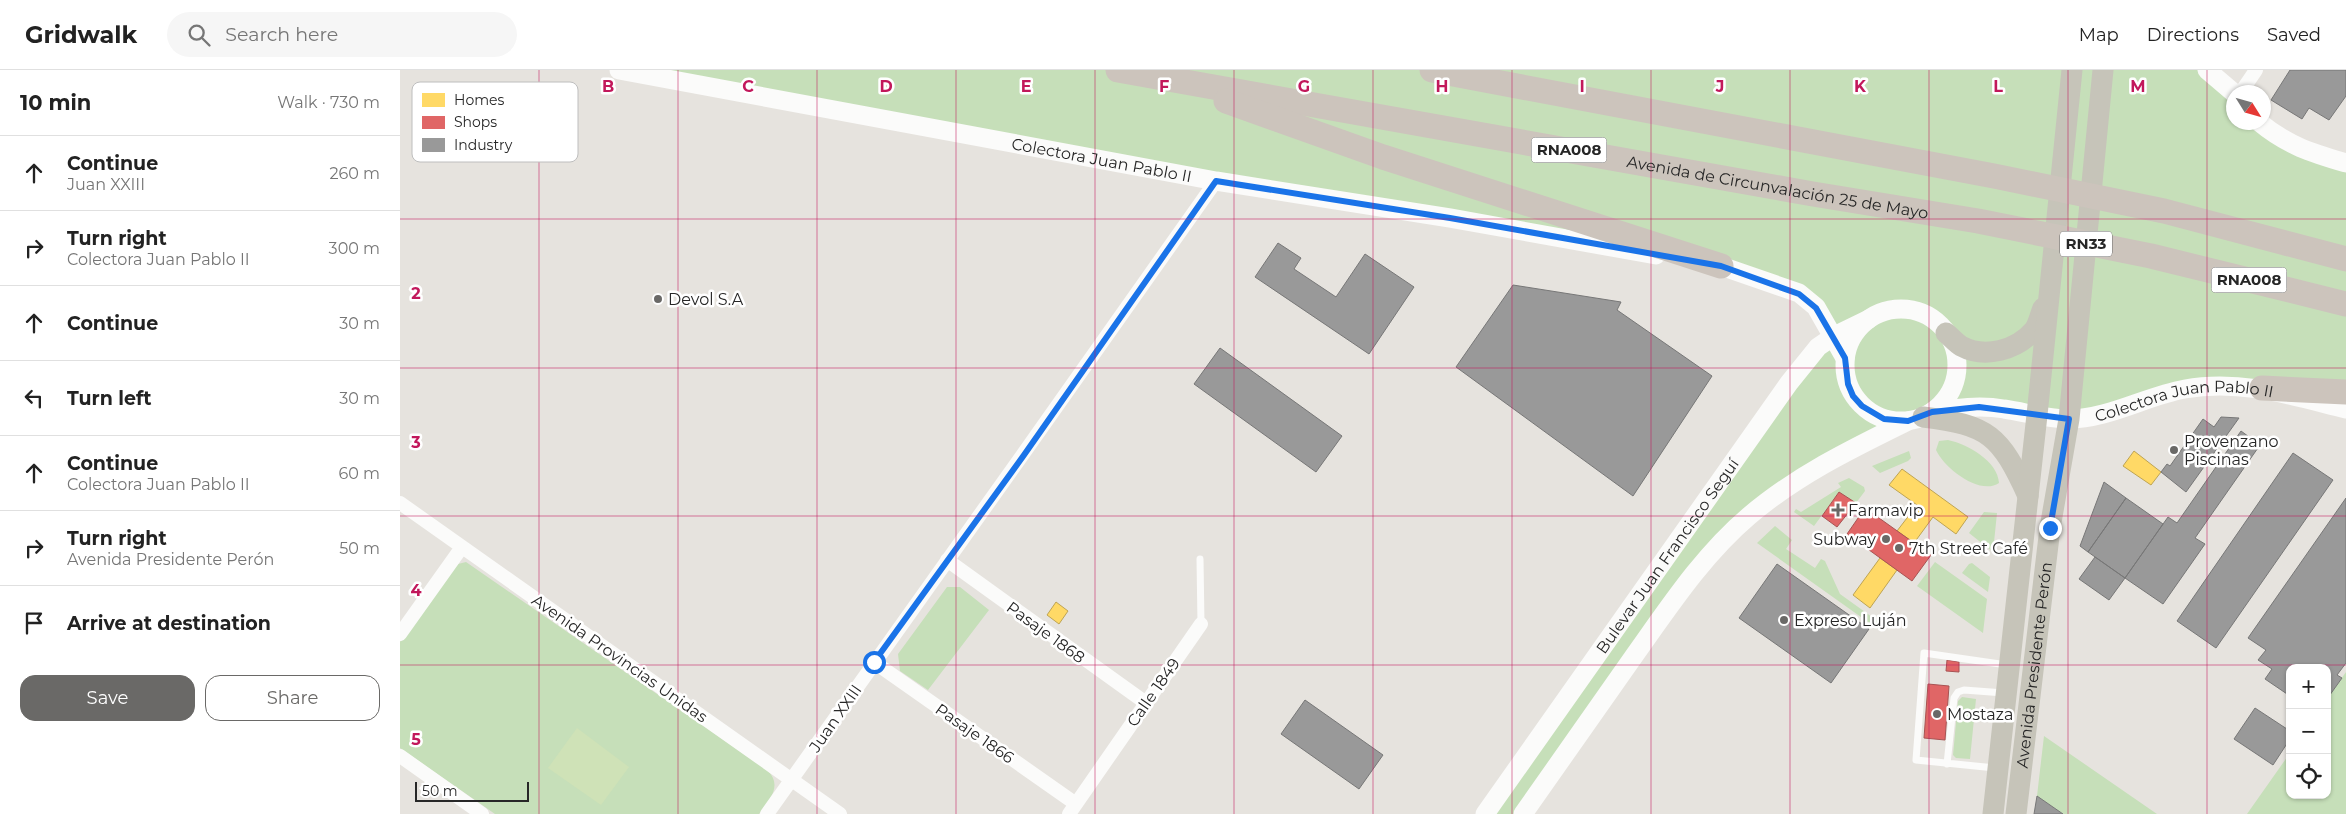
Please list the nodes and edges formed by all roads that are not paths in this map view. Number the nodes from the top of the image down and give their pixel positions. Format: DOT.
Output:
graph roads {
  1 [pos="619,70"];
  2 [pos="1118,70"];
  3 [pos="1432,70"];
  4 [pos="2072,70"];
  5 [pos="2102,70"];
  6 [pos="2207,70"];
  7 [pos="2256,70"];
  8 [pos="1160,77"];
  9 [pos="2246,85"];
  10 [pos="2226,86"];
  11 [pos="2269,130"];
  12 [pos="2346,163"];
  13 [pos="1216,181"];
  14 [pos="2346,259"];
  15 [pos="1721,266"];
  16 [pos="2049,294"];
  17 [pos="2346,304"];
  18 [pos="1868,319"];
  19 [pos="1946,333"];
  20 [pos="1834,336"];
  21 [pos="1845,358"];
  22 [pos="2262,388"];
  23 [pos="2346,392"];
  24 [pos="2346,409"];
  25 [pos="2037,416"];
  26 [pos="1921,417"];
  27 [pos="2069,419"];
  28 [pos="2028,497"];
  29 [pos="400,503"];
  30 [pos="462,546"];
  31 [pos="1200,559"];
  32 [pos="946,560"];
  33 [pos="1201,624"];
  34 [pos="400,634"];
  35 [pos="874,662"];
  36 [pos="2010,666"];
  37 [pos="2006,693"];
  38 [pos="1146,703"];
  39 [pos="400,756"];
  40 [pos="1947,764"];
  41 [pos="1998,768"];
  42 [pos="792,780"];
  43 [pos="1073,809"];
  44 [pos="482,814"];
  45 [pos="767,814"];
  46 [pos="840,814"];
  47 [pos="1485,814"];
  48 [pos="1523,814"];
  49 [pos="1993,814"];
  50 [pos="2016,814"];
  1 -- 13 [label="main road, Colectora Juan Pablo II"];
  2 -- 8 [label="highway, Avenida de Circunvalación 25 de Mayo / RNA008"];
  3 -- 14 [label="highway, RNA008"];
  4 -- 16 [label="main road, Avenida Presidente Perón / RN33"];
  5 -- 27 [label="main road, Avenida Presidente Perón / RN33"];
  6 -- 10 [label="main road"];
  7 -- 9 [label="street"];
  8 -- 15 [label="highway, RNA008"];
  8 -- 17 [label="highway, Avenida de Circunvalación 25 de Mayo / RNA008"];
  11 -- 12 [label="main road"];
  13 -- 15 [label="main road, Colectora Juan Pablo II"];
  13 -- 32 [label="street, Juan XXIII"];
  15 -- 20 [label="main road, Colectora Juan Pablo II"];
  16 -- 19 [label="main road"];
  16 -- 25 [label="main road, Avenida Presidente Perón / RN33"];
  18 -- 19 [label="main road"];
  18 -- 20 [label="main road, Bulevar Juan Francisco Seguí"];
  18 -- 21 [label="main road"];
  19 -- 26 [label="main road"];
  20 -- 21 [label="main road, Colectora Juan Pablo II"];
  20 -- 47 [label="main road, Bulevar Juan Francisco Seguí"];
  21 -- 26 [label="main road"];
  22 -- 23 [label="highway"];
  22 -- 24 [label="main road, Colectora Juan Pablo II"];
  22 -- 27 [label="main road, Colectora Juan Pablo II"];
  25 -- 26 [label="main road, Colectora Juan Pablo II"];
  25 -- 27 [label="main road, Colectora Juan Pablo II"];
  25 -- 28 [label="main road, Avenida Presidente Perón"];
  26 -- 28 [label="main road"];
  26 -- 48 [label="main road, Bulevar Juan Francisco Seguí"];
  27 -- 50 [label="main road, Avenida Presidente Perón"];
  28 -- 36 [label="main road, Avenida Presidente Perón"];
  29 -- 30 [label="street, Avenida Provincias Unidas"];
  30 -- 34 [label="street"];
  30 -- 42 [label="street, Avenida Provincias Unidas"];
  31 -- 33 [label="lane, Calle 1849"];
  32 -- 35 [label="street, Juan XXIII"];
  32 -- 38 [label="street, Pasaje 1868"];
  33 -- 38 [label="street, Calle 1849"];
  35 -- 42 [label="street, Juan XXIII"];
  35 -- 43 [label="street, Pasaje 1866"];
  36 -- 37 [label="main road, Avenida Presidente Perón"];
  36 -- 40 [label="lane"];
  37 -- 40 [label="lane"];
  37 -- 41 [label="main road, Avenida Presidente Perón"];
  38 -- 43 [label="street, Calle 1849"];
  39 -- 44 [label="street"];
  40 -- 41 [label="lane"];
  41 -- 49 [label="main road, Avenida Presidente Perón"];
  42 -- 45 [label="street, Juan XXIII"];
  42 -- 46 [label="street, Avenida Provincias Unidas"];
}
